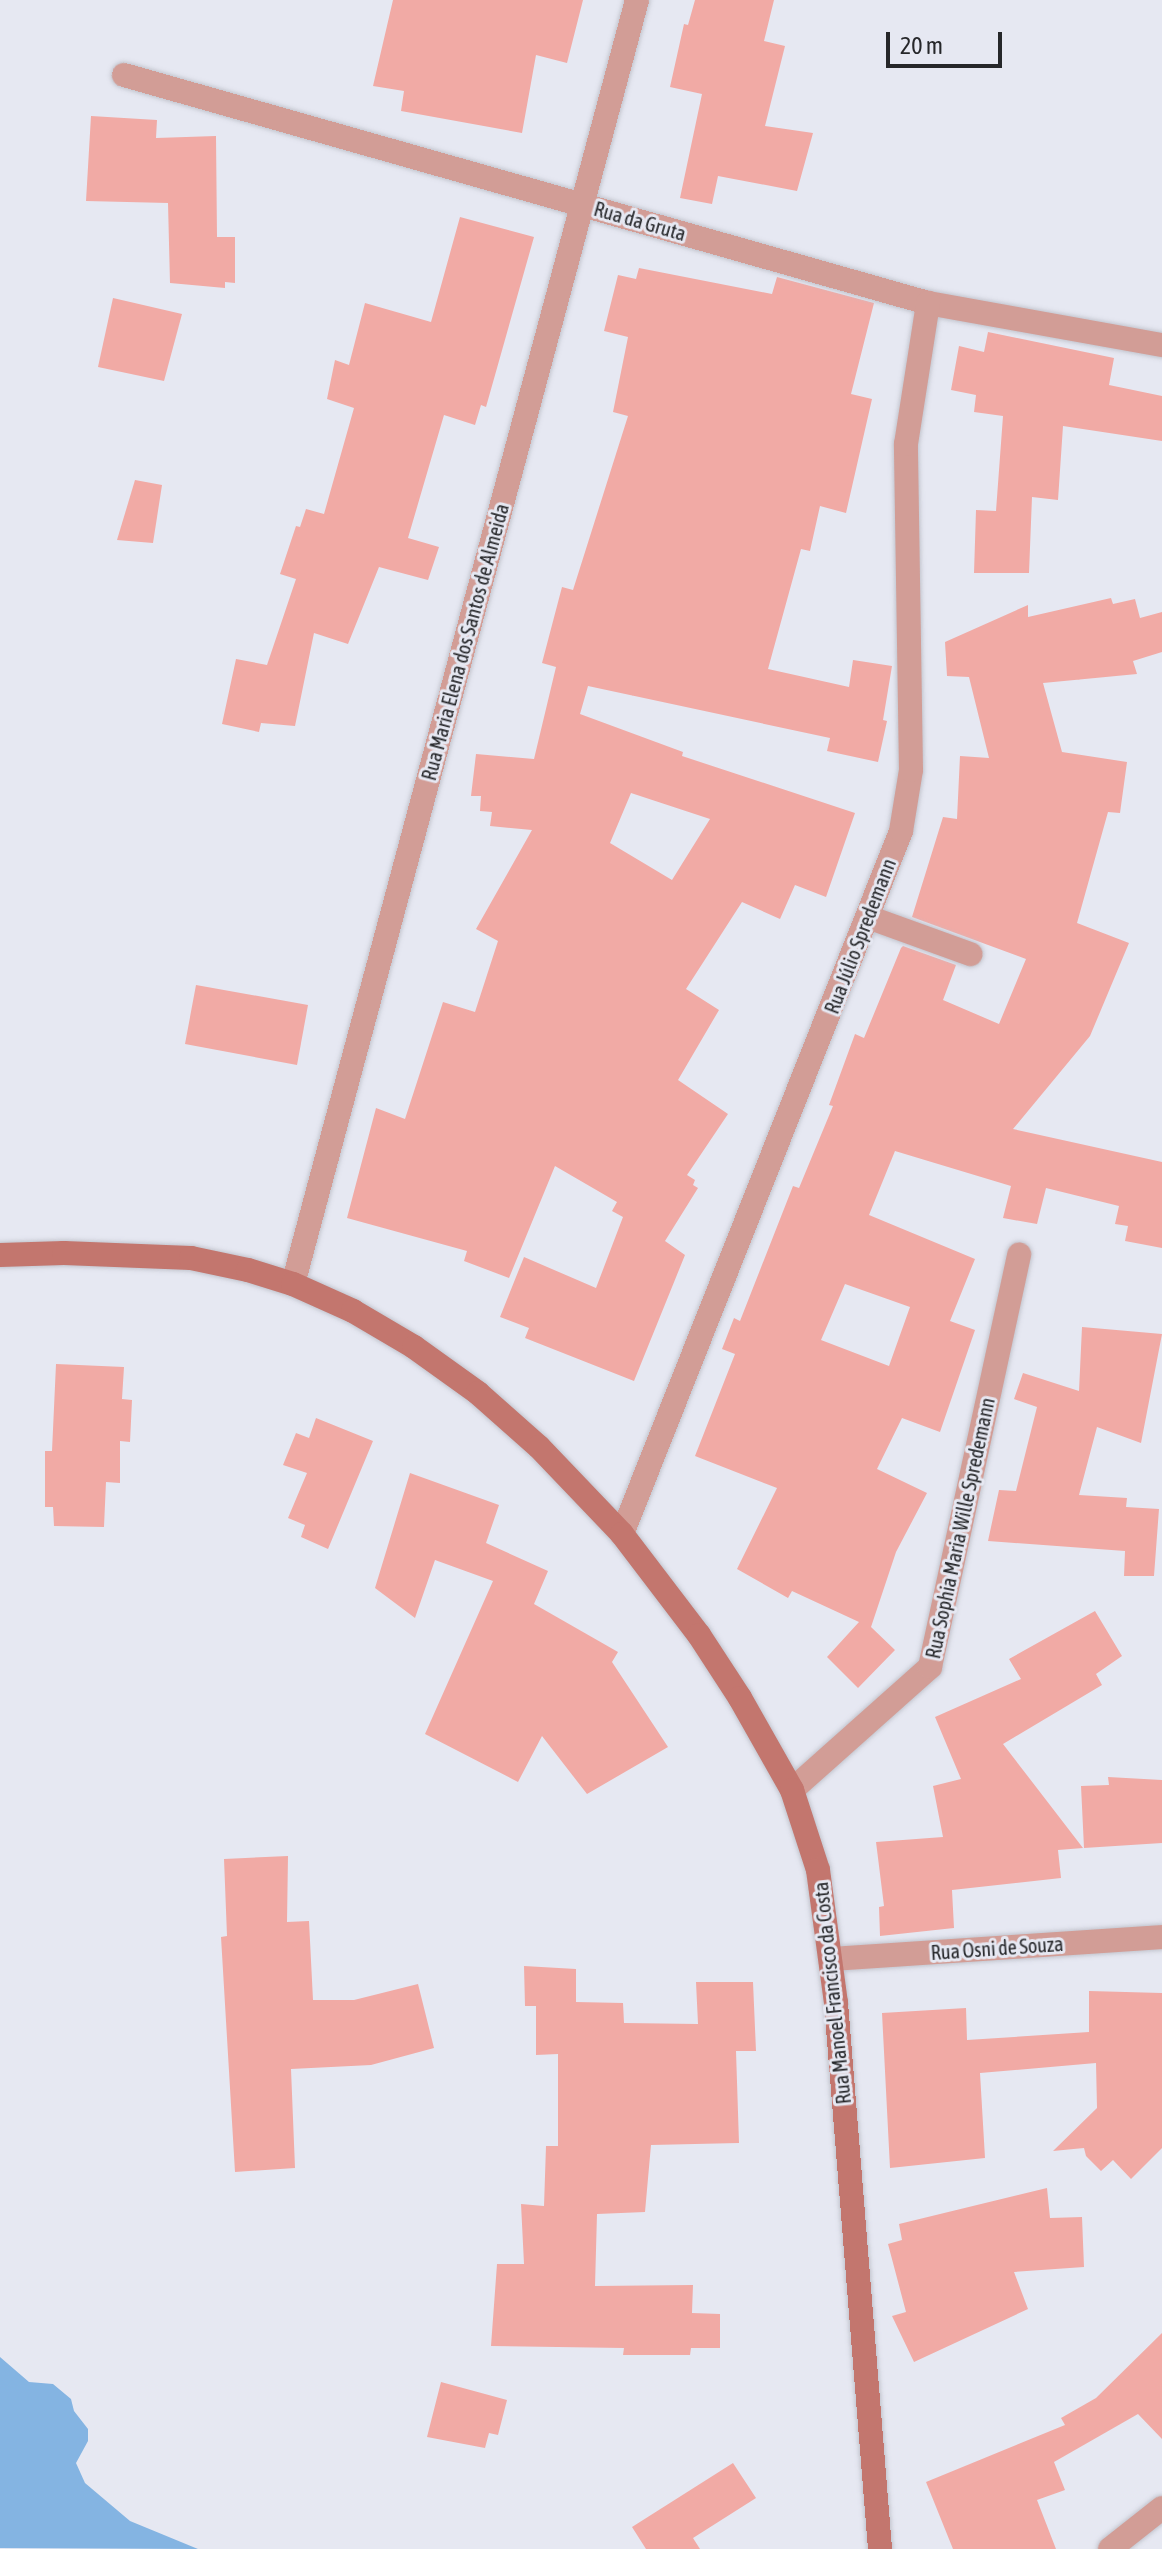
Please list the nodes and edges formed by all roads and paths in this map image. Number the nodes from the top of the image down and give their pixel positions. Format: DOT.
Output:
graph roads {
  1 [pos="637,0"];
  2 [pos="124,75"];
  3 [pos="582,204"];
  4 [pos="928,303"];
  5 [pos="1162,345"];
  6 [pos="868,917"];
  7 [pos="970,954"];
  8 [pos="0,1255"];
  9 [pos="1019,1255"];
  10 [pos="293,1284"];
  11 [pos="622,1534"];
  12 [pos="792,1790"];
  13 [pos="1162,1937"];
  14 [pos="832,1959"];
  15 [pos="1162,2508"];
  16 [pos="880,2549"];
  17 [pos="1110,2549"];
  1 -- 3 [label="street, Rua Maria Elena dos Santos de Almeida"];
  2 -- 3 [label="street, Rua da Gruta"];
  3 -- 4 [label="street, Rua da Gruta"];
  3 -- 10 [label="street, Rua Maria Elena dos Santos de Almeida"];
  4 -- 5 [label="street, Rua da Gruta"];
  4 -- 6 [label="street, Rua Júlio Spredemann"];
  6 -- 7 [label="street"];
  6 -- 11 [label="street, Rua Júlio Spredemann"];
  8 -- 10 [label="main road, Rua Manoel Francisco da Costa"];
  9 -- 12 [label="street, Rua Sophia Maria Wille Spredemann"];
  10 -- 11 [label="main road, Rua Manoel Francisco da Costa"];
  11 -- 12 [label="main road, Rua Manoel Francisco da Costa"];
  12 -- 14 [label="main road, Rua Manoel Francisco da Costa"];
  13 -- 14 [label="street, Rua Osni de Souza"];
  14 -- 16 [label="main road, Rua Manoel Francisco da Costa"];
  15 -- 17 [label="street"];
}
